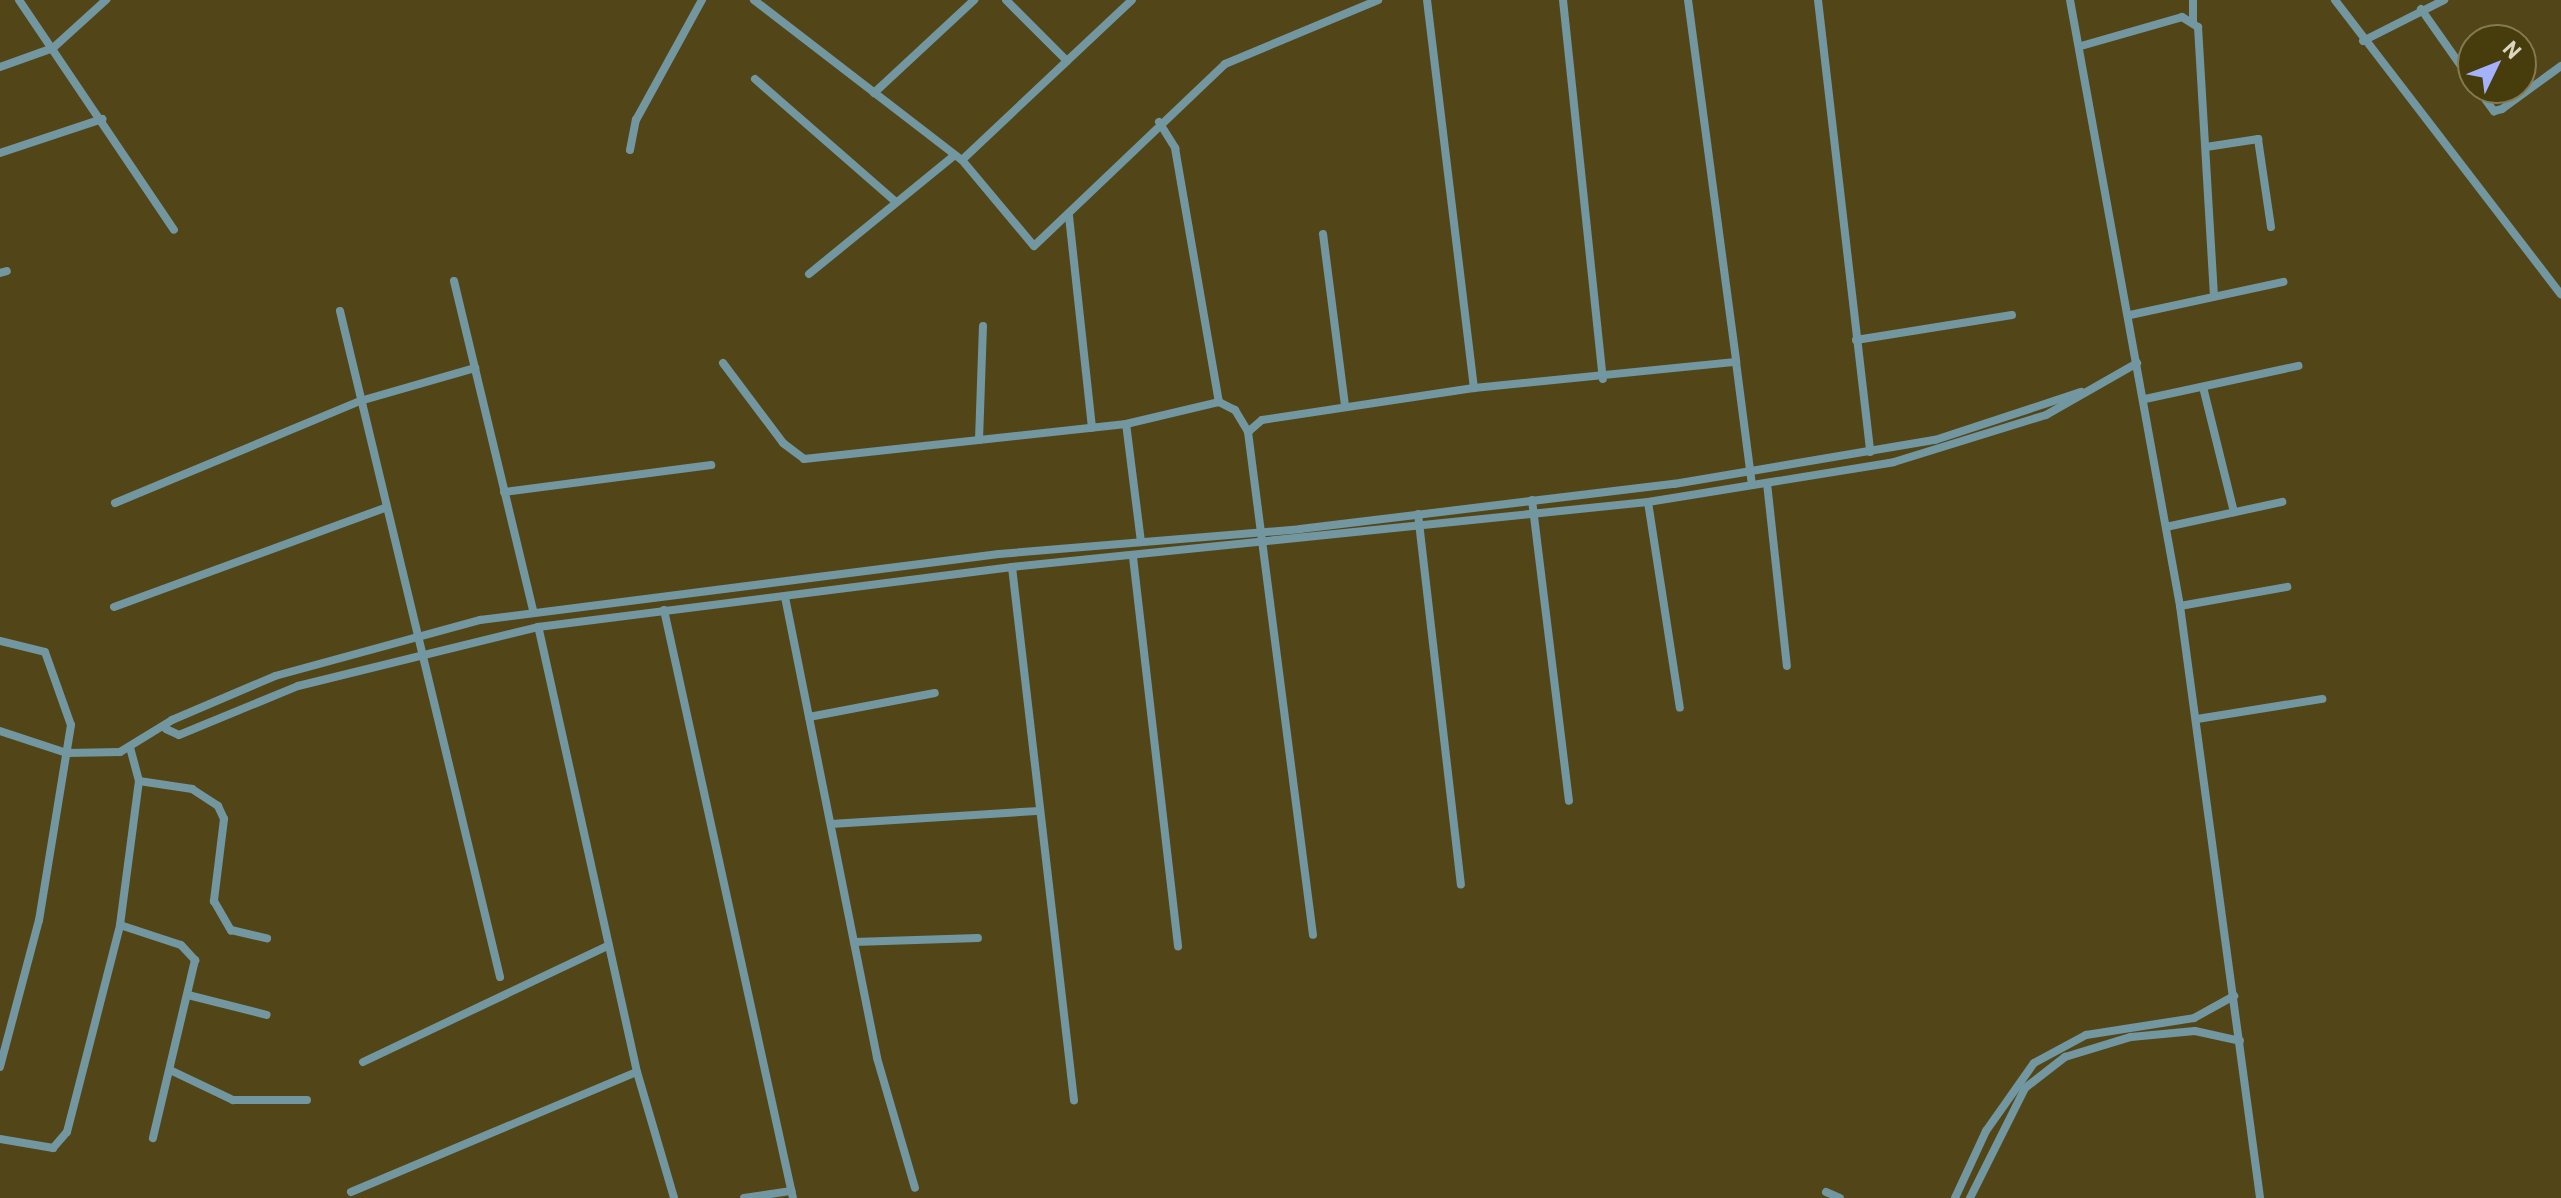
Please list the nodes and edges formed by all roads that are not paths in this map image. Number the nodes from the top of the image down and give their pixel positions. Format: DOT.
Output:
graph roads {
  1 [pos="19,0"];
  2 [pos="106,0"];
  3 [pos="702,0"];
  4 [pos="754,0"];
  5 [pos="974,0"];
  6 [pos="1006,0"];
  7 [pos="1132,0"];
  8 [pos="1378,0"];
  9 [pos="1427,0"];
  10 [pos="1563,0"];
  11 [pos="1688,0"];
  12 [pos="1818,0"];
  13 [pos="2070,0"];
  14 [pos="2193,0"];
  15 [pos="2335,0"];
  16 [pos="2444,0"];
  17 [pos="2421,9"];
  18 [pos="2193,21"];
  19 [pos="2363,41"];
  20 [pos="2081,46"];
  21 [pos="53,48"];
  22 [pos="2457,60"];
  23 [pos="1067,61"];
  24 [pos="2561,66"];
  25 [pos="0,67"];
  26 [pos="755,79"];
  27 [pos="2537,83"];
  28 [pos="874,93"];
  29 [pos="2489,104"];
  30 [pos="2509,104"];
  31 [pos="102,119"];
  32 [pos="1159,122"];
  33 [pos="2206,147"];
  34 [pos="630,150"];
  35 [pos="0,153"];
  36 [pos="958,157"];
  37 [pos="896,202"];
  38 [pos="1069,216"];
  39 [pos="2271,227"];
  40 [pos="174,230"];
  41 [pos="1323,234"];
  42 [pos="809,274"];
  43 [pos="454,281"];
  44 [pos="2283,282"];
  45 [pos="2561,294"];
  46 [pos="2214,295"];
  47 [pos="340,311"];
  48 [pos="2012,315"];
  49 [pos="2130,315"];
  50 [pos="983,326"];
  51 [pos="1856,340"];
  52 [pos="1736,362"];
  53 [pos="723,363"];
  54 [pos="2137,363"];
  55 [pos="2298,366"];
  56 [pos="475,368"];
  57 [pos="1603,379"];
  58 [pos="2203,387"];
  59 [pos="1474,388"];
  60 [pos="2081,392"];
  61 [pos="2145,399"];
  62 [pos="360,401"];
  63 [pos="1219,402"];
  64 [pos="1345,405"];
  65 [pos="1126,424"];
  66 [pos="1092,428"];
  67 [pos="1248,432"];
  68 [pos="979,440"];
  69 [pos="1870,452"];
  70 [pos="711,465"];
  71 [pos="1749,472"];
  72 [pos="1767,483"];
  73 [pos="1752,485"];
  74 [pos="504,492"];
  75 [pos="1532,500"];
  76 [pos="1648,502"];
  77 [pos="2282,502"];
  78 [pos="115,503"];
  79 [pos="385,508"];
  80 [pos="2234,512"];
  81 [pos="1418,514"];
  82 [pos="1534,514"];
  83 [pos="2166,527"];
  84 [pos="1420,529"];
  85 [pos="1263,532"];
  86 [pos="1141,542"];
  87 [pos="1267,546"];
  88 [pos="1133,557"];
  89 [pos="1012,567"];
  90 [pos="810,578"];
  91 [pos="2287,587"];
  92 [pos="811,594"];
  93 [pos="785,597"];
  94 [pos="599,603"];
  95 [pos="2180,606"];
  96 [pos="114,607"];
  97 [pos="664,610"];
  98 [pos="533,611"];
  99 [pos="601,617"];
  100 [pos="538,627"];
  101 [pos="414,638"];
  102 [pos="0,641"];
  103 [pos="417,654"];
  104 [pos="1787,666"];
  105 [pos="295,669"];
  106 [pos="298,686"];
  107 [pos="935,693"];
  108 [pos="2322,699"];
  109 [pos="1680,708"];
  110 [pos="809,717"];
  111 [pos="2197,719"];
  112 [pos="166,729"];
  113 [pos="0,731"];
  114 [pos="130,747"];
  115 [pos="67,753"];
  116 [pos="139,781"];
  117 [pos="1569,801"];
  118 [pos="1040,811"];
  119 [pos="831,824"];
  120 [pos="1461,885"];
  121 [pos="120,925"];
  122 [pos="1313,935"];
  123 [pos="267,938"];
  124 [pos="978,938"];
  125 [pos="854,942"];
  126 [pos="609,945"];
  127 [pos="1178,946"];
  128 [pos="500,977"];
  129 [pos="188,995"];
  130 [pos="2234,996"];
  131 [pos="267,1015"];
  132 [pos="2086,1035"];
  133 [pos="2240,1041"];
  134 [pos="2090,1046"];
  135 [pos="363,1062"];
  136 [pos="0,1067"];
  137 [pos="170,1070"];
  138 [pos="637,1072"];
  139 [pos="2016,1080"];
  140 [pos="2025,1088"];
  141 [pos="307,1100"];
  142 [pos="1074,1100"];
  143 [pos="1986,1131"];
  144 [pos="1998,1134"];
  145 [pos="153,1138"];
  146 [pos="0,1139"];
  147 [pos="915,1188"];
  148 [pos="351,1192"];
  149 [pos="1826,1192"];
  150 [pos="792,1195"];
  151 [pos="674,1198"];
  152 [pos="744,1198"];
  153 [pos="1840,1198"];
  154 [pos="1955,1198"];
  155 [pos="1970,1198"];
  156 [pos="2260,1198"];
  1 -- 21 [label="street"];
  2 -- 21 [label="street"];
  3 -- 34 [label="street"];
  4 -- 28 [label="street"];
  5 -- 28 [label="street"];
  6 -- 23 [label="street"];
  7 -- 23 [label="street"];
  8 -- 32 [label="street"];
  9 -- 59 [label="street"];
  10 -- 57 [label="street"];
  11 -- 52 [label="street"];
  12 -- 51 [label="street"];
  13 -- 20 [label="street"];
  14 -- 18 [label="street"];
  15 -- 19 [label="street"];
  16 -- 17 [label="street"];
  17 -- 19 [label="street"];
  17 -- 22 [label="street"];
  18 -- 20 [label="street"];
  18 -- 33 [label="street"];
  19 -- 45 [label="street"];
  20 -- 49 [label="street"];
  21 -- 25 [label="street"];
  21 -- 31 [label="street"];
  23 -- 36 [label="street"];
  24 -- 27 [label="street"];
  26 -- 37 [label="street"];
  28 -- 36 [label="street"];
  29 -- 30 [label="street"];
  31 -- 35 [label="street"];
  31 -- 40 [label="street"];
  32 -- 38 [label="street"];
  32 -- 63 [label="street"];
  33 -- 39 [label="street"];
  33 -- 46 [label="street"];
  36 -- 37 [label="street"];
  36 -- 38 [label="street"];
  37 -- 42 [label="street"];
  38 -- 66 [label="street"];
  41 -- 64 [label="street"];
  43 -- 56 [label="street"];
  44 -- 46 [label="street"];
  46 -- 49 [label="street"];
  47 -- 62 [label="street"];
  48 -- 51 [label="street"];
  49 -- 54 [label="street"];
  50 -- 68 [label="street"];
  51 -- 69 [label="street"];
  52 -- 57 [label="street"];
  52 -- 71 [label="street"];
  53 -- 68 [label="street"];
  54 -- 60 [label="street"];
  54 -- 61 [label="street"];
  55 -- 58 [label="street"];
  56 -- 62 [label="street"];
  56 -- 74 [label="street"];
  57 -- 59 [label="street"];
  58 -- 61 [label="street"];
  58 -- 80 [label="street"];
  59 -- 64 [label="street"];
  60 -- 69 [label="street"];
  60 -- 72 [label="street"];
  61 -- 83 [label="street"];
  62 -- 78 [label="street"];
  62 -- 79 [label="street"];
  63 -- 65 [label="street"];
  63 -- 67 [label="street"];
  64 -- 67 [label="street"];
  65 -- 66 [label="street"];
  65 -- 86 [label="street"];
  66 -- 68 [label="street"];
  67 -- 85 [label="street"];
  69 -- 71 [label="street"];
  70 -- 74 [label="street"];
  71 -- 73 [label="street"];
  71 -- 75 [label="street"];
  72 -- 73 [label="street"];
  72 -- 104 [label="street"];
  73 -- 76 [label="street"];
  74 -- 98 [label="street"];
  75 -- 81 [label="street"];
  75 -- 82 [label="street"];
  76 -- 82 [label="street"];
  76 -- 109 [label="street"];
  77 -- 80 [label="street"];
  79 -- 96 [label="street"];
  79 -- 101 [label="street"];
  80 -- 83 [label="street"];
  81 -- 84 [label="street"];
  81 -- 85 [label="street"];
  82 -- 84 [label="street"];
  82 -- 117 [label="street"];
  83 -- 95 [label="street"];
  84 -- 87 [label="street"];
  84 -- 120 [label="street"];
  85 -- 86 [label="street"];
  85 -- 87 [label="street"];
  86 -- 90 [label="street"];
  87 -- 88 [label="street"];
  87 -- 122 [label="street"];
  88 -- 89 [label="street"];
  88 -- 127 [label="street"];
  89 -- 92 [label="street"];
  89 -- 118 [label="street"];
  90 -- 92 [label="street"];
  90 -- 94 [label="street"];
  91 -- 95 [label="street"];
  92 -- 93 [label="street"];
  93 -- 97 [label="street"];
  93 -- 110 [label="street"];
  94 -- 98 [label="street"];
  94 -- 99 [label="street"];
  95 -- 111 [label="street"];
  97 -- 99 [label="street"];
  97 -- 150 [label="street"];
  98 -- 101 [label="street"];
  99 -- 100 [label="street"];
  100 -- 103 [label="street"];
  100 -- 126 [label="street"];
  101 -- 103 [label="street"];
  101 -- 105 [label="street"];
  102 -- 115 [label="street"];
  103 -- 106 [label="street"];
  103 -- 128 [label="street"];
  105 -- 106 [label="street"];
  105 -- 112 [label="street"];
  106 -- 112 [label="street"];
  107 -- 110 [label="street"];
  108 -- 111 [label="street"];
  110 -- 119 [label="street"];
  111 -- 130 [label="street"];
  112 -- 114 [label="street"];
  113 -- 115 [label="street"];
  114 -- 115 [label="street"];
  114 -- 116 [label="street"];
  115 -- 136 [label="street"];
  116 -- 121 [label="street"];
  116 -- 123 [label="street"];
  118 -- 119 [label="street"];
  118 -- 142 [label="street"];
  119 -- 125 [label="street"];
  121 -- 129 [label="street"];
  121 -- 146 [label="street"];
  124 -- 125 [label="street"];
  125 -- 147 [label="street"];
  126 -- 135 [label="street"];
  126 -- 138 [label="street"];
  129 -- 131 [label="street"];
  129 -- 137 [label="street"];
  130 -- 132 [label="street"];
  130 -- 133 [label="street"];
  132 -- 134 [label="street"];
  132 -- 139 [label="street"];
  133 -- 134 [label="street"];
  133 -- 156 [label="street"];
  134 -- 140 [label="street"];
  137 -- 141 [label="street"];
  137 -- 145 [label="street"];
  138 -- 148 [label="street"];
  138 -- 151 [label="street"];
  139 -- 140 [label="street"];
  139 -- 143 [label="street"];
  140 -- 144 [label="street"];
  143 -- 144 [label="street"];
  143 -- 154 [label="street"];
  144 -- 155 [label="street"];
  149 -- 153 [label="street"];
  150 -- 152 [label="street"];
}
